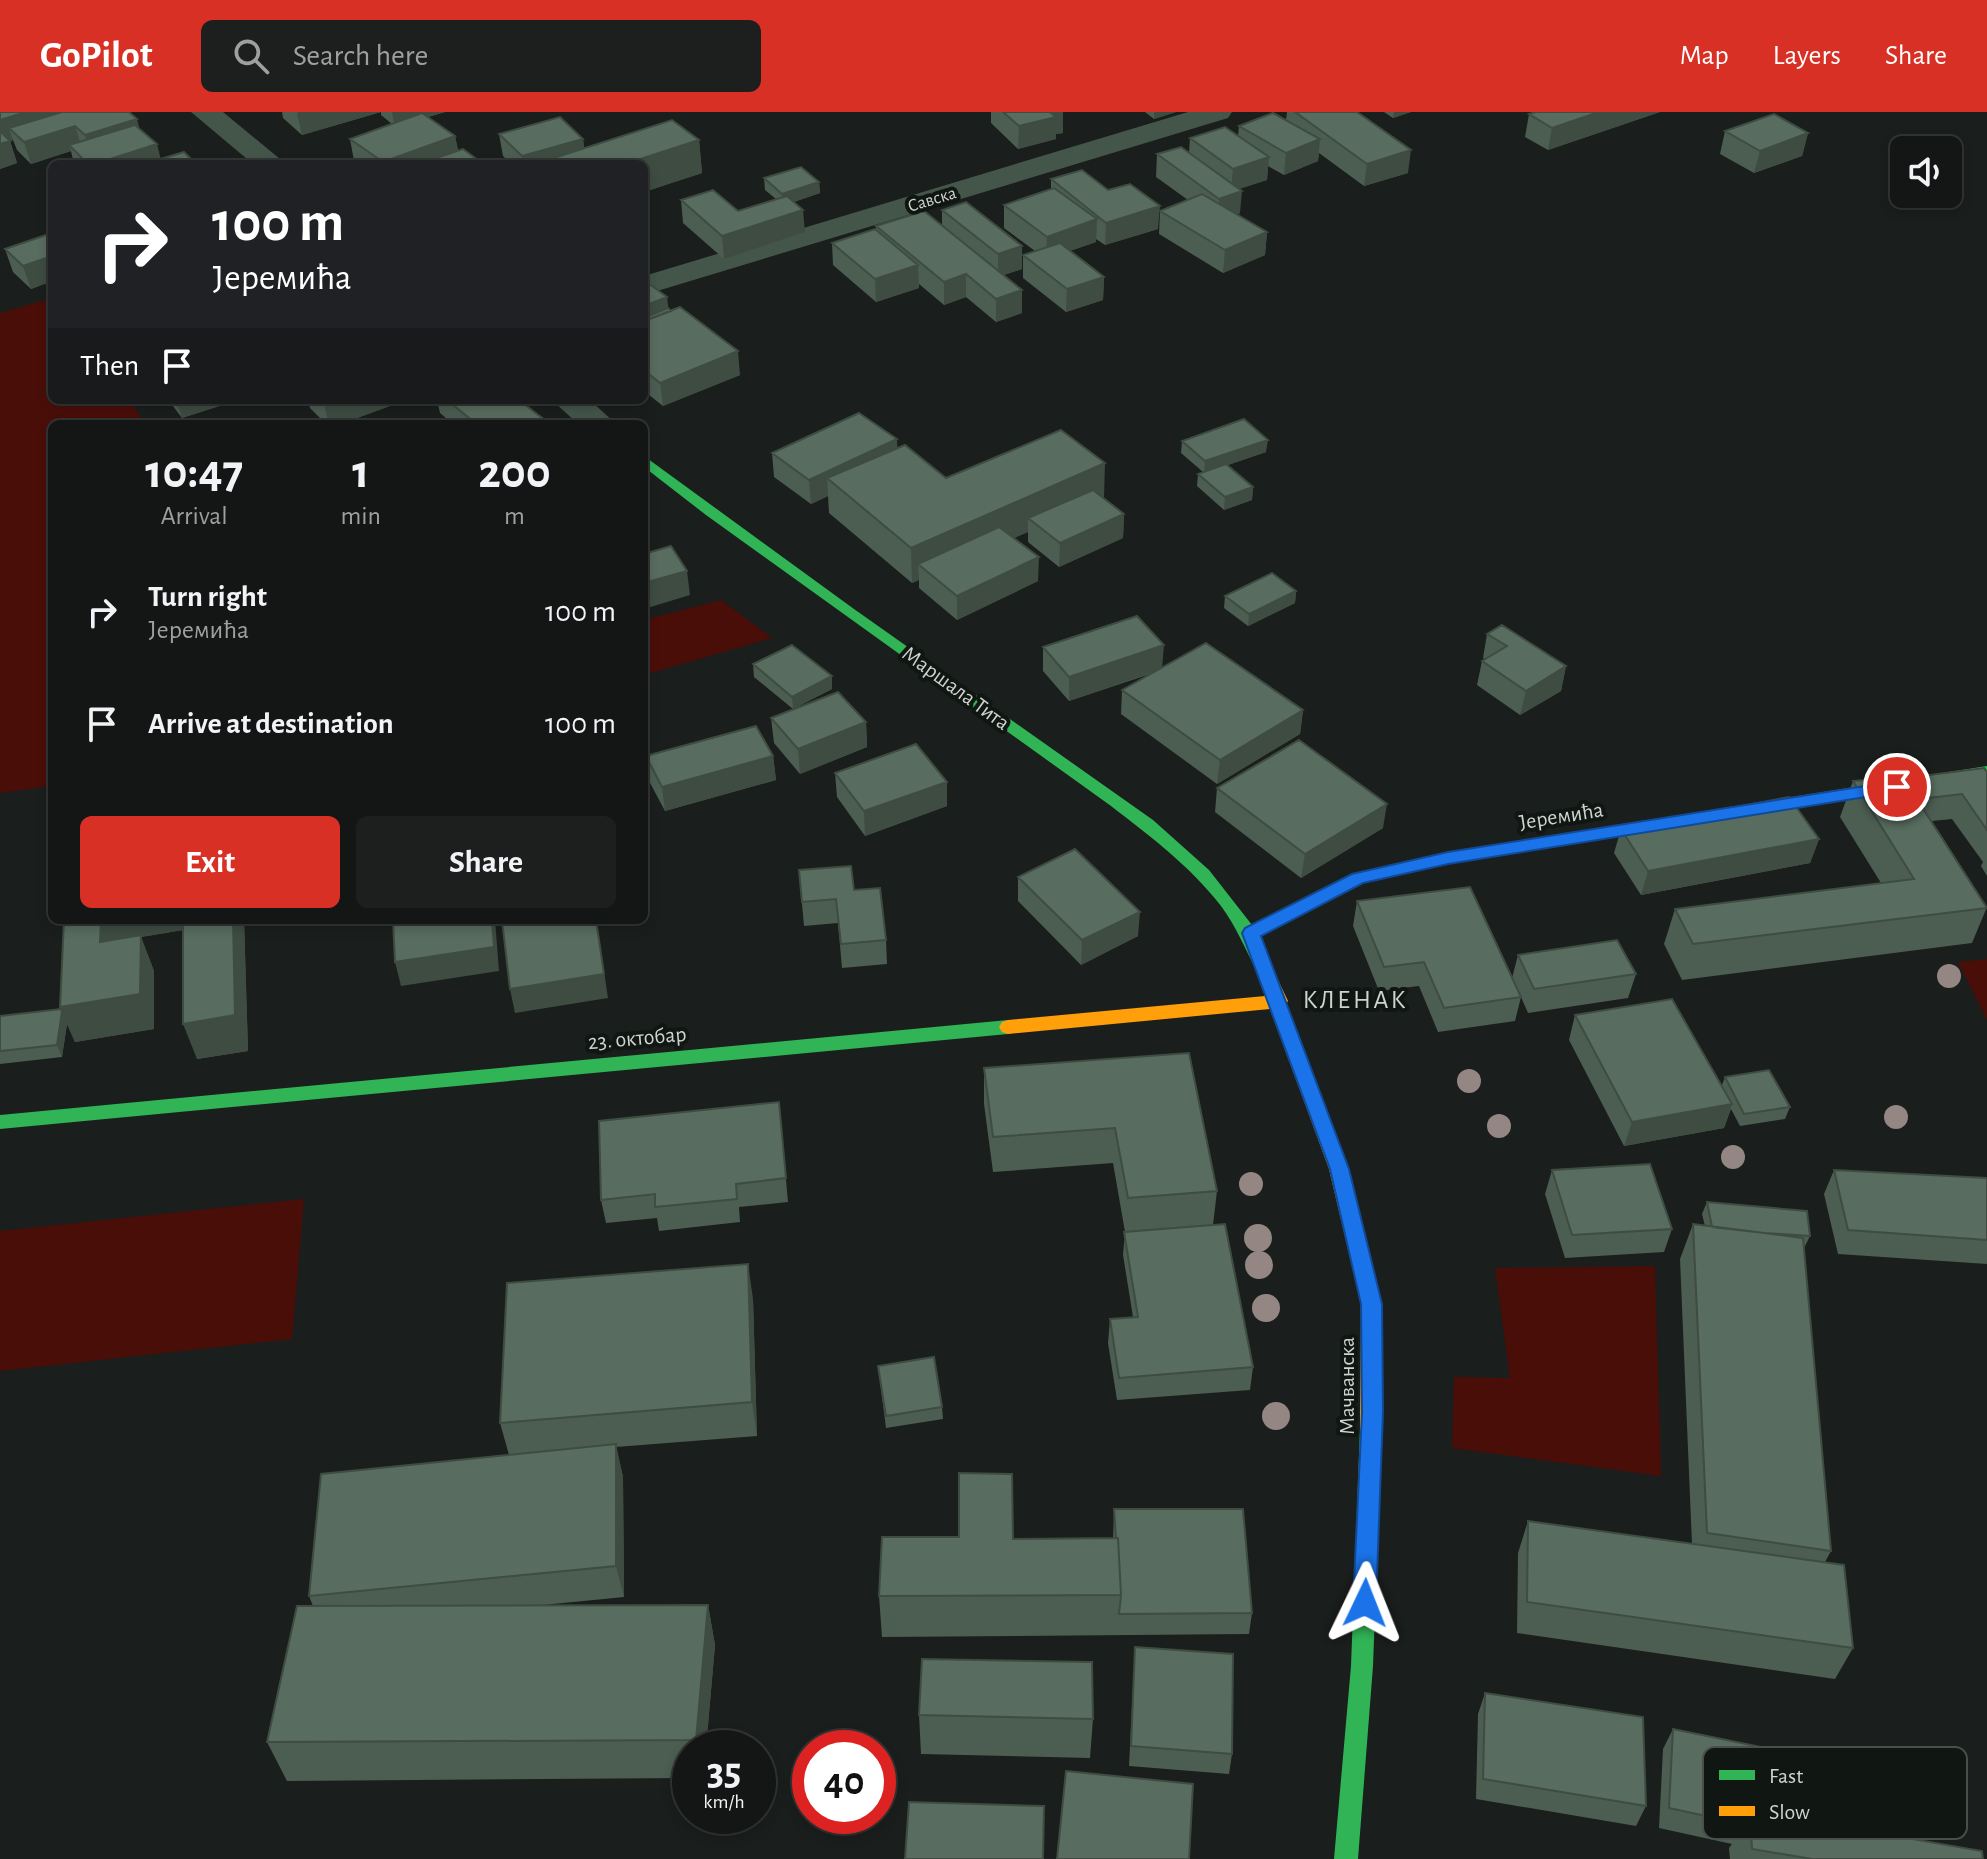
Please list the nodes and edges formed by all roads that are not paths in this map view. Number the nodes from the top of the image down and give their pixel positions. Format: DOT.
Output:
graph roads {
  1 [pos="205,112"];
  2 [pos="1218,112"];
  3 [pos="266,160"];
  4 [pos="648,285"];
  5 [pos="574,404"];
  6 [pos="594,420"];
  7 [pos="648,463"];
  8 [pos="1987,772"];
  9 [pos="1251,933"];
  10 [pos="1279,1001"];
  11 [pos="0,1122"];
  12 [pos="1346,1859"];
  1 -- 3 [label="street"];
  2 -- 4 [label="street, Савска"];
  5 -- 6 [label="street"];
  7 -- 9 [label="street, Маршала Тита"];
  8 -- 9 [label="street, Јеремића"];
  9 -- 10 [label="street, Мачванска"];
  10 -- 11 [label="street, 23. октобар"];
  10 -- 12 [label="street, Мачванска"];
}
